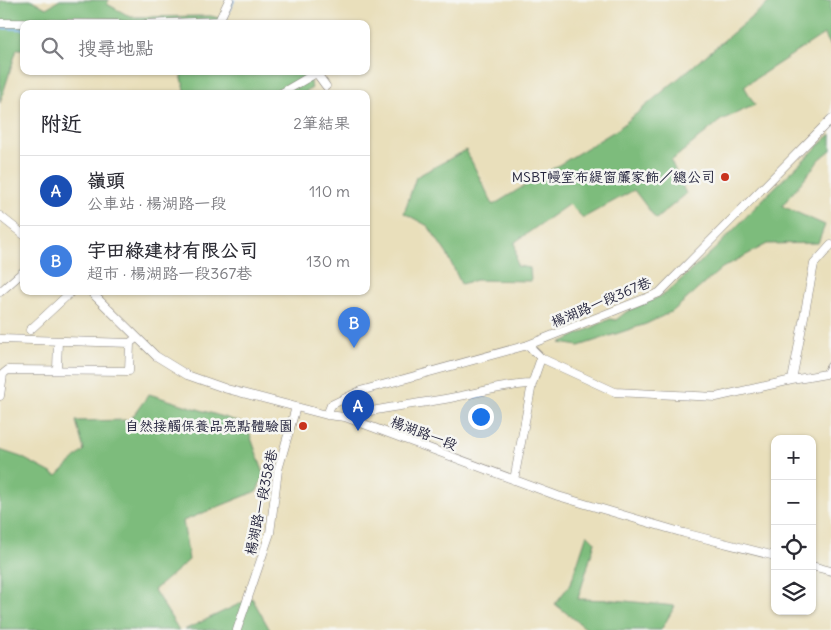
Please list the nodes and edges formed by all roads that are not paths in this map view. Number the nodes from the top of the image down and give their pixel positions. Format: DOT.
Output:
graph roads {
  1 [pos="229,0"];
  2 [pos="219,20"];
  3 [pos="0,23"];
  4 [pos="20,23"];
  5 [pos="310,75"];
  6 [pos="317,75"];
  7 [pos="326,86"];
  8 [pos="286,90"];
  9 [pos="831,119"];
  10 [pos="0,216"];
  11 [pos="20,232"];
  12 [pos="831,245"];
  13 [pos="20,274"];
  14 [pos="0,292"];
  15 [pos="68,295"];
  16 [pos="94,295"];
  17 [pos="30,330"];
  18 [pos="0,339"];
  19 [pos="133,340"];
  20 [pos="58,341"];
  21 [pos="528,345"];
  22 [pos="540,358"];
  23 [pos="831,366"];
  24 [pos="57,369"];
  25 [pos="792,380"];
  26 [pos="532,384"];
  27 [pos="0,396"];
  28 [pos="296,407"];
  29 [pos="328,415"];
  30 [pos="345,417"];
  31 [pos="514,480"];
  32 [pos="771,555"];
  33 [pos="816,567"];
  34 [pos="831,570"];
  35 [pos="237,630"];
  1 -- 2 [label="street"];
  3 -- 4 [label="street"];
  5 -- 8 [label="street"];
  6 -- 7 [label="street"];
  9 -- 21 [label="street, 楊湖路一段367巷"];
  10 -- 11 [label="street"];
  12 -- 25 [label="street"];
  13 -- 14 [label="street"];
  15 -- 17 [label="street"];
  16 -- 19 [label="street, 楊湖路一段"];
  18 -- 20 [label="street"];
  19 -- 20 [label="street"];
  19 -- 24 [label="street"];
  19 -- 28 [label="street, 楊湖路一段"];
  20 -- 24 [label="street"];
  21 -- 22 [label="street"];
  21 -- 29 [label="street, 楊湖路一段367巷"];
  22 -- 25 [label="street"];
  22 -- 26 [label="street"];
  23 -- 25 [label="street"];
  24 -- 27 [label="street"];
  26 -- 30 [label="street"];
  26 -- 31 [label="street"];
  28 -- 29 [label="street, 楊湖路一段"];
  28 -- 35 [label="street, 楊湖路一段358巷"];
  29 -- 30 [label="street, 楊湖路一段"];
  30 -- 31 [label="street, 楊湖路一段"];
  31 -- 32 [label="street, 楊湖路一段"];
  33 -- 34 [label="street"];
}
